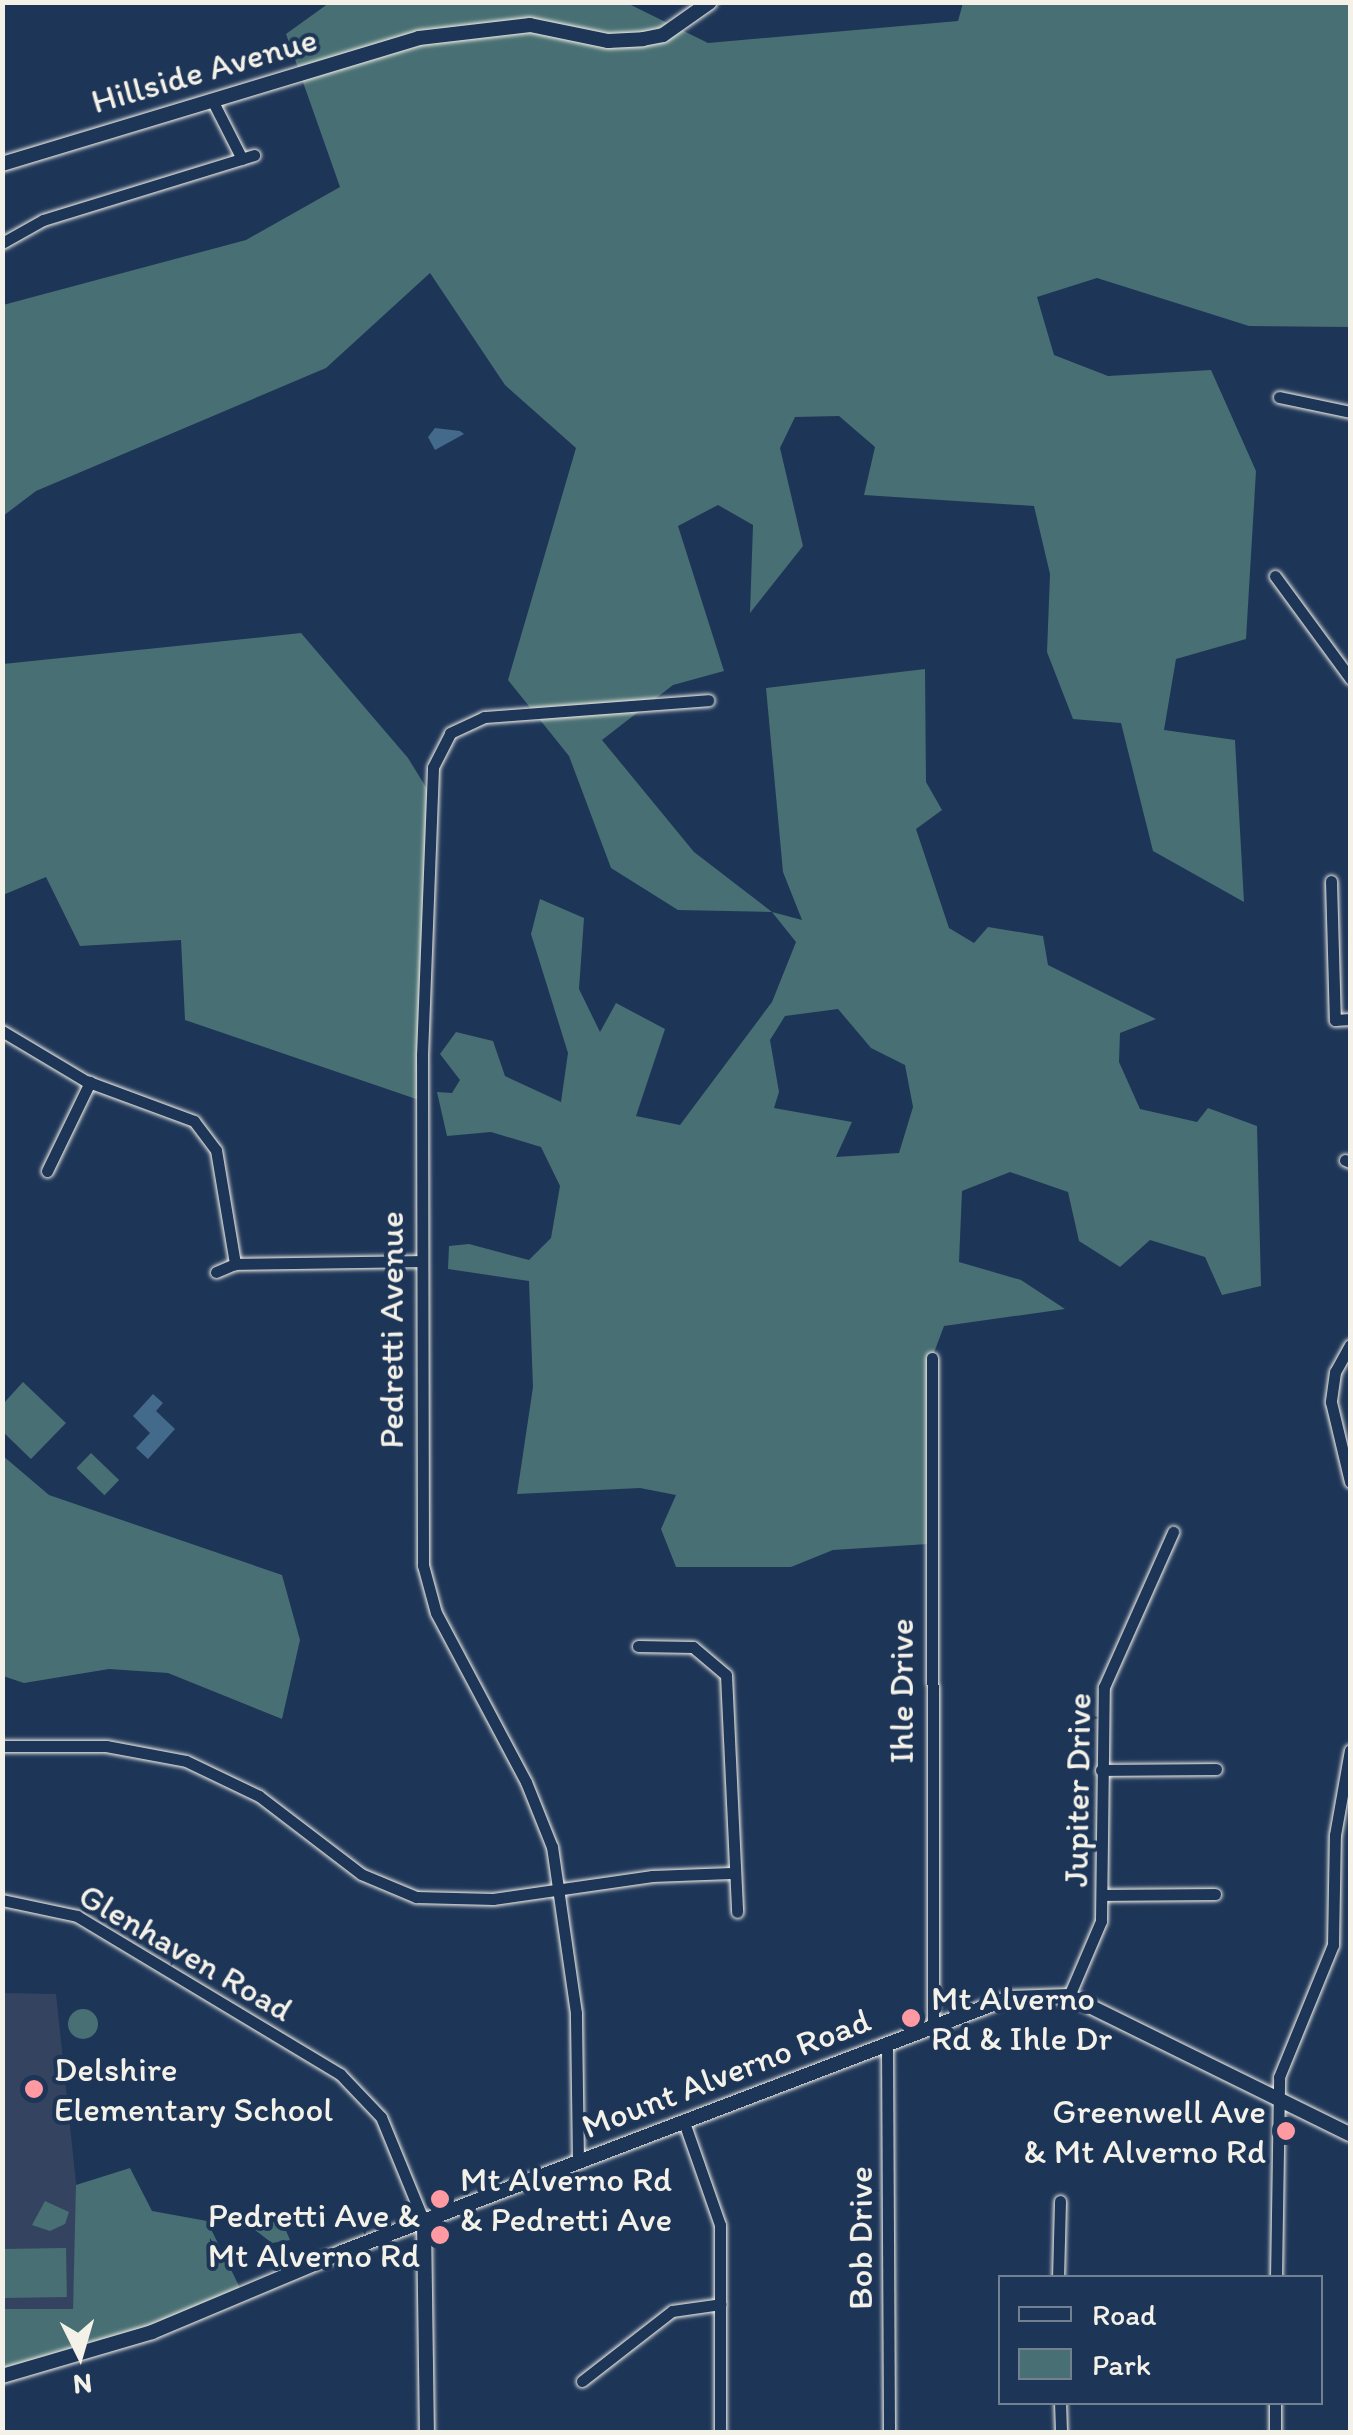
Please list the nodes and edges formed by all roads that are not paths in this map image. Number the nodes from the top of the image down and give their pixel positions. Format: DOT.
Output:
graph roads {
  1 [pos="710,2"];
  2 [pos="693,8"];
  3 [pos="212,100"];
  4 [pos="2,164"];
  5 [pos="2,242"];
  6 [pos="1279,397"];
  7 [pos="1350,412"];
  8 [pos="1275,576"];
  9 [pos="1350,678"];
  10 [pos="708,700"];
  11 [pos="1331,881"];
  12 [pos="1350,1019"];
  13 [pos="2,1032"];
  14 [pos="90,1082"];
  15 [pos="47,1171"];
  16 [pos="420,1261"];
  17 [pos="235,1264"];
  18 [pos="216,1272"];
  19 [pos="1350,1345"];
  20 [pos="932,1358"];
  21 [pos="1350,1482"];
  22 [pos="1173,1532"];
  23 [pos="638,1646"];
  24 [pos="2,1746"];
  25 [pos="1350,1750"];
  26 [pos="1216,1769"];
  27 [pos="1102,1770"];
  28 [pos="732,1873"];
  29 [pos="557,1890"];
  30 [pos="1215,1894"];
  31 [pos="1102,1895"];
  32 [pos="2,1900"];
  33 [pos="737,1912"];
  34 [pos="1070,1996"];
  35 [pos="933,2024"];
  36 [pos="887,2044"];
  37 [pos="1277,2096"];
  38 [pos="685,2125"];
  39 [pos="1350,2134"];
  40 [pos="578,2162"];
  41 [pos="1060,2201"];
  42 [pos="424,2222"];
  43 [pos="1058,2275"];
  44 [pos="1276,2275"];
  45 [pos="720,2304"];
  46 [pos="2,2376"];
  47 [pos="582,2380"];
  48 [pos="1060,2405"];
  49 [pos="1275,2405"];
  50 [pos="426,2432"];
  51 [pos="720,2432"];
  52 [pos="889,2432"];
  53 [pos="1061,2432"];
  54 [pos="1274,2432"];
  1 -- 2 [label="street, Hillside Avenue"];
  2 -- 3 [label="street, Hillside Avenue"];
  3 -- 4 [label="street, Hillside Avenue"];
  3 -- 5 [label="street"];
  6 -- 7 [label="street"];
  8 -- 9 [label="street"];
  10 -- 16 [label="street, Pedretti Avenue"];
  11 -- 12 [label="street"];
  13 -- 14 [label="street"];
  14 -- 15 [label="street"];
  14 -- 17 [label="street"];
  16 -- 17 [label="street"];
  16 -- 29 [label="street, Pedretti Avenue"];
  17 -- 18 [label="street"];
  19 -- 21 [label="street"];
  20 -- 35 [label="street, Ihle Drive"];
  22 -- 27 [label="street, Jupiter Drive"];
  23 -- 28 [label="street"];
  24 -- 29 [label="street"];
  25 -- 37 [label="street"];
  26 -- 27 [label="street"];
  27 -- 31 [label="street, Jupiter Drive"];
  28 -- 29 [label="street"];
  28 -- 33 [label="street"];
  29 -- 40 [label="street, Pedretti Avenue"];
  30 -- 31 [label="street"];
  31 -- 34 [label="street, Jupiter Drive"];
  32 -- 42 [label="street, Glenhaven Road"];
  34 -- 35 [label="street, Mount Alverno Road"];
  34 -- 37 [label="street, Mount Alverno Road"];
  35 -- 36 [label="street, Mount Alverno Road"];
  36 -- 38 [label="street, Mount Alverno Road"];
  36 -- 52 [label="street, Bob Drive"];
  37 -- 39 [label="street, Mount Alverno Road"];
  37 -- 44 [label="street"];
  38 -- 40 [label="street, Mount Alverno Road"];
  38 -- 45 [label="street"];
  40 -- 42 [label="street, Mount Alverno Road"];
  41 -- 43 [label="street"];
  42 -- 46 [label="street, Mount Alverno Road"];
  42 -- 50 [label="street"];
  45 -- 47 [label="street"];
  45 -- 51 [label="street"];
  48 -- 53 [label="street"];
  49 -- 54 [label="street"];
}
